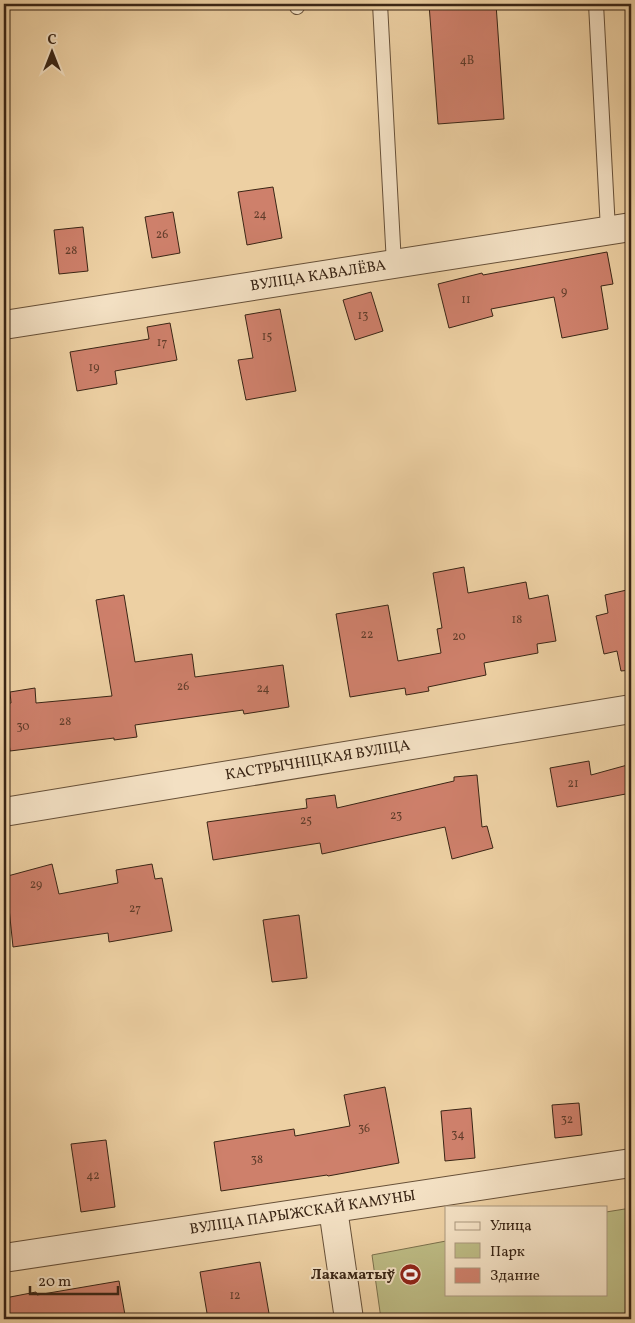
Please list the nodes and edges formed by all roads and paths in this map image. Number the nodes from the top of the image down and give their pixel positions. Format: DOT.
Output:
graph roads {
  1 [pos="380,4"];
  2 [pos="596,4"];
  3 [pos="620,228"];
  4 [pos="394,264"];
  5 [pos="4,325"];
  6 [pos="631,710"];
  7 [pos="4,812"];
  8 [pos="631,1162"];
  9 [pos="333,1209"];
  10 [pos="4,1258"];
  11 [pos="349,1319"];
  1 -- 4 [label="lane"];
  2 -- 3 [label="lane"];
  3 -- 4 [label="street, ВУЛІЦА КАВАЛЁВА"];
  4 -- 5 [label="street, ВУЛІЦА КАВАЛЁВА"];
  6 -- 7 [label="street, КАСТРЫЧНІЦКАЯ ВУЛІЦА"];
  8 -- 9 [label="street, ВУЛІЦА ПАРЫЖСКАЙ КАМУНЫ"];
  9 -- 10 [label="street, ВУЛІЦА ПАРЫЖСКАЙ КАМУНЫ"];
  9 -- 11 [label="street"];
}
